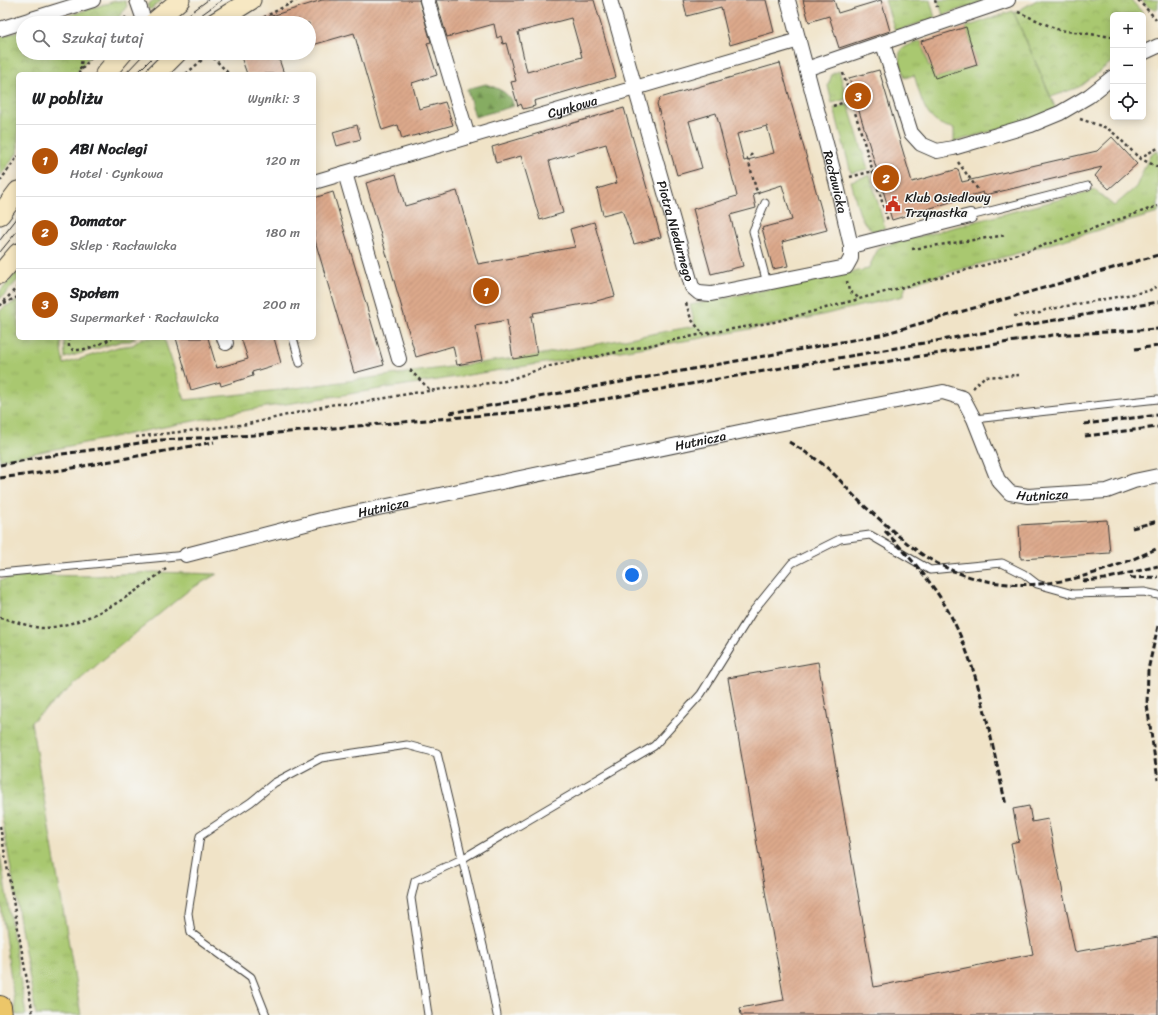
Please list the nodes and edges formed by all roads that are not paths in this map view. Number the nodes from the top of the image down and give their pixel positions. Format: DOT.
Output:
graph roads {
  1 [pos="93,0"];
  2 [pos="137,0"];
  3 [pos="180,0"];
  4 [pos="251,0"];
  5 [pos="427,0"];
  6 [pos="610,0"];
  7 [pos="788,0"];
  8 [pos="1004,2"];
  9 [pos="42,16"];
  10 [pos="143,16"];
  11 [pos="161,16"];
  12 [pos="225,16"];
  13 [pos="16,24"];
  14 [pos="0,29"];
  15 [pos="798,40"];
  16 [pos="883,44"];
  17 [pos="1158,46"];
  18 [pos="1146,52"];
  19 [pos="117,60"];
  20 [pos="170,60"];
  21 [pos="806,69"];
  22 [pos="107,72"];
  23 [pos="158,72"];
  24 [pos="1110,79"];
  25 [pos="636,88"];
  26 [pos="468,137"];
  27 [pos="345,173"];
  28 [pos="316,181"];
  29 [pos="1088,186"];
  30 [pos="16,194"];
  31 [pos="765,203"];
  32 [pos="0,215"];
  33 [pos="970,216"];
  34 [pos="851,246"];
  35 [pos="16,255"];
  36 [pos="0,274"];
  37 [pos="766,283"];
  38 [pos="294,340"];
  39 [pos="399,359"];
  40 [pos="300,363"];
  41 [pos="1158,399"];
  42 [pos="974,419"];
  43 [pos="1158,476"];
  44 [pos="186,555"];
  45 [pos="0,572"];
  46 [pos="1158,595"];
  47 [pos="462,859"];
  48 [pos="0,1007"];
  49 [pos="1,1015"];
  50 [pos="266,1015"];
  51 [pos="428,1015"];
  52 [pos="496,1015"];
  1 -- 9 [label="street"];
  2 -- 10 [label="street"];
  3 -- 11 [label="street"];
  4 -- 12 [label="street"];
  5 -- 26 [label="street"];
  6 -- 25 [label="street, Piotra Niedurnego"];
  7 -- 15 [label="street, Racławicka"];
  8 -- 16 [label="street"];
  13 -- 14 [label="street"];
  15 -- 21 [label="street, Racławicka"];
  15 -- 25 [label="street, Cynkowa"];
  16 -- 21 [label="street"];
  16 -- 24 [label="street"];
  17 -- 18 [label="street"];
  19 -- 22 [label="street"];
  20 -- 23 [label="street"];
  21 -- 34 [label="street, Racławicka"];
  25 -- 26 [label="street, Cynkowa"];
  25 -- 37 [label="street, Piotra Niedurnego"];
  26 -- 27 [label="street, Cynkowa"];
  27 -- 28 [label="street, Cynkowa"];
  27 -- 39 [label="street"];
  29 -- 33 [label="lane"];
  30 -- 32 [label="street"];
  31 -- 37 [label="lane"];
  33 -- 34 [label="street"];
  34 -- 37 [label="street, Piotra Niedurnego"];
  35 -- 36 [label="street"];
  38 -- 40 [label="lane"];
  41 -- 42 [label="lane"];
  42 -- 43 [label="street, Hutnicza"];
  42 -- 44 [label="street, Hutnicza"];
  44 -- 45 [label="lane"];
  46 -- 47 [label="lane"];
  47 -- 50 [label="lane"];
  47 -- 51 [label="lane"];
  47 -- 52 [label="lane"];
  48 -- 49 [label="highway"];
}
